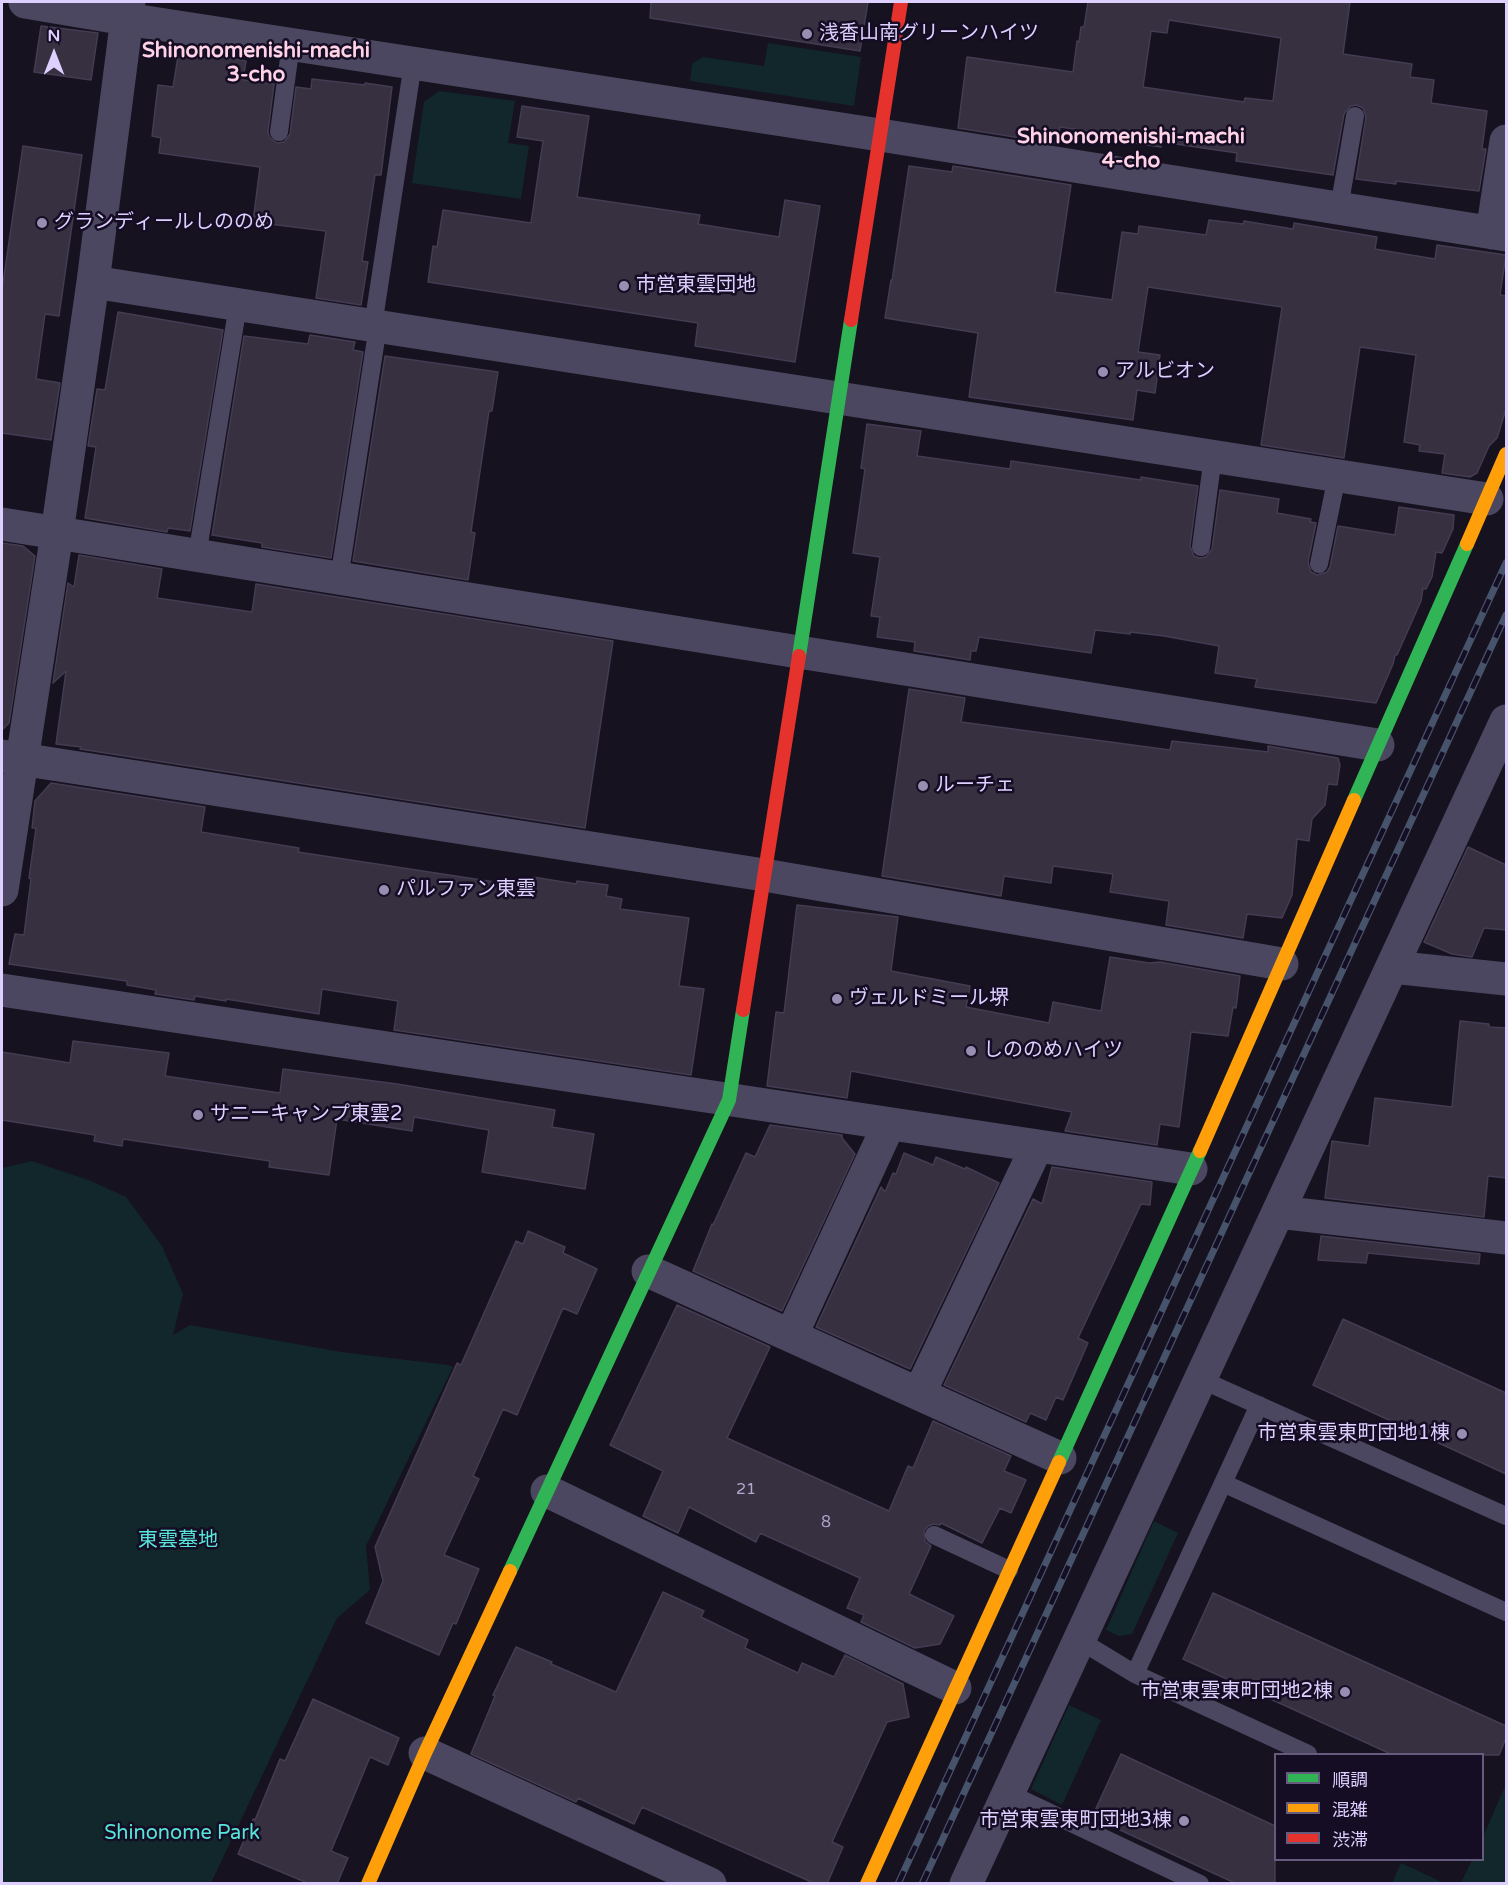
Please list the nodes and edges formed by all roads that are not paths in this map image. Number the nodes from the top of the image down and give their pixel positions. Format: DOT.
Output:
graph roads {
  1 [pos="25,2"];
  2 [pos="901,2"];
  3 [pos="128,10"];
  4 [pos="291,44"];
  5 [pos="413,63"];
  6 [pos="1355,116"];
  7 [pos="279,132"];
  8 [pos="880,135"];
  9 [pos="1506,141"];
  10 [pos="1339,208"];
  11 [pos="1499,234"];
  12 [pos="93,282"];
  13 [pos="238,304"];
  14 [pos="375,326"];
  15 [pos="838,398"];
  16 [pos="1506,454"];
  17 [pos="1213,456"];
  18 [pos="1337,476"];
  19 [pos="1486,499"];
  20 [pos="2,524"];
  21 [pos="57,533"];
  22 [pos="1201,547"];
  23 [pos="197,556"];
  24 [pos="1319,564"];
  25 [pos="339,579"];
  26 [pos="799,653"];
  27 [pos="1504,730"];
  28 [pos="1378,746"];
  29 [pos="12,757"];
  30 [pos="764,875"];
  31 [pos="2,890"];
  32 [pos="1282,964"];
  33 [pos="1392,967"];
  34 [pos="1506,979"];
  35 [pos="2,990"];
  36 [pos="729,1100"];
  37 [pos="889,1124"];
  38 [pos="1037,1146"];
  39 [pos="1191,1169"];
  40 [pos="1278,1212"];
  41 [pos="1506,1238"];
  42 [pos="648,1271"];
  43 [pos="791,1336"];
  44 [pos="1200,1379"];
  45 [pos="919,1394"];
  46 [pos="1259,1405"];
  47 [pos="1060,1458"];
  48 [pos="1223,1483"];
  49 [pos="547,1491"];
  50 [pos="1506,1516"];
  51 [pos="934,1535"];
  52 [pos="1009,1570"];
  53 [pos="1506,1612"];
  54 [pos="1079,1641"];
  55 [pos="1135,1674"];
  56 [pos="955,1688"];
  57 [pos="425,1753"];
  58 [pos="1304,1753"];
  59 [pos="1008,1793"];
  60 [pos="368,1884"];
  61 [pos="710,1884"];
  62 [pos="867,1884"];
  63 [pos="966,1884"];
  64 [pos="1200,1884"];
  1 -- 3 [label="street"];
  2 -- 8 [label="street"];
  3 -- 4 [label="street"];
  3 -- 12 [label="street"];
  4 -- 5 [label="street"];
  4 -- 7 [label="lane"];
  5 -- 8 [label="street"];
  5 -- 14 [label="lane"];
  6 -- 10 [label="lane"];
  8 -- 10 [label="street"];
  8 -- 15 [label="street"];
  9 -- 11 [label="street"];
  10 -- 11 [label="street"];
  12 -- 13 [label="street"];
  12 -- 21 [label="street"];
  13 -- 14 [label="street"];
  13 -- 23 [label="lane"];
  14 -- 15 [label="street"];
  14 -- 25 [label="lane"];
  15 -- 17 [label="street"];
  15 -- 26 [label="street"];
  16 -- 19 [label="street"];
  17 -- 18 [label="street"];
  17 -- 22 [label="lane"];
  18 -- 19 [label="street"];
  18 -- 24 [label="lane"];
  19 -- 28 [label="street"];
  20 -- 21 [label="street"];
  21 -- 23 [label="street"];
  21 -- 29 [label="street"];
  23 -- 25 [label="street"];
  25 -- 26 [label="street"];
  26 -- 28 [label="street"];
  26 -- 30 [label="street"];
  27 -- 33 [label="street"];
  28 -- 32 [label="street"];
  29 -- 30 [label="street"];
  29 -- 31 [label="street"];
  30 -- 32 [label="street"];
  30 -- 36 [label="street"];
  32 -- 39 [label="street"];
  33 -- 34 [label="street"];
  33 -- 40 [label="street"];
  35 -- 36 [label="street"];
  36 -- 37 [label="street"];
  36 -- 42 [label="street"];
  37 -- 38 [label="street"];
  37 -- 43 [label="street"];
  38 -- 39 [label="street"];
  38 -- 45 [label="street"];
  39 -- 47 [label="street"];
  40 -- 41 [label="street"];
  40 -- 44 [label="street"];
  42 -- 43 [label="street"];
  42 -- 49 [label="street"];
  43 -- 45 [label="street"];
  44 -- 46 [label="lane"];
  44 -- 54 [label="street"];
  45 -- 47 [label="street"];
  46 -- 48 [label="lane"];
  46 -- 50 [label="lane"];
  47 -- 52 [label="street"];
  48 -- 53 [label="lane"];
  48 -- 55 [label="lane"];
  49 -- 56 [label="street"];
  49 -- 57 [label="street"];
  51 -- 52 [label="lane"];
  52 -- 56 [label="street"];
  54 -- 55 [label="lane"];
  54 -- 59 [label="street"];
  55 -- 58 [label="lane"];
  56 -- 62 [label="street"];
  57 -- 60 [label="street"];
  57 -- 61 [label="street"];
  59 -- 63 [label="street"];
  59 -- 64 [label="lane"];
}
